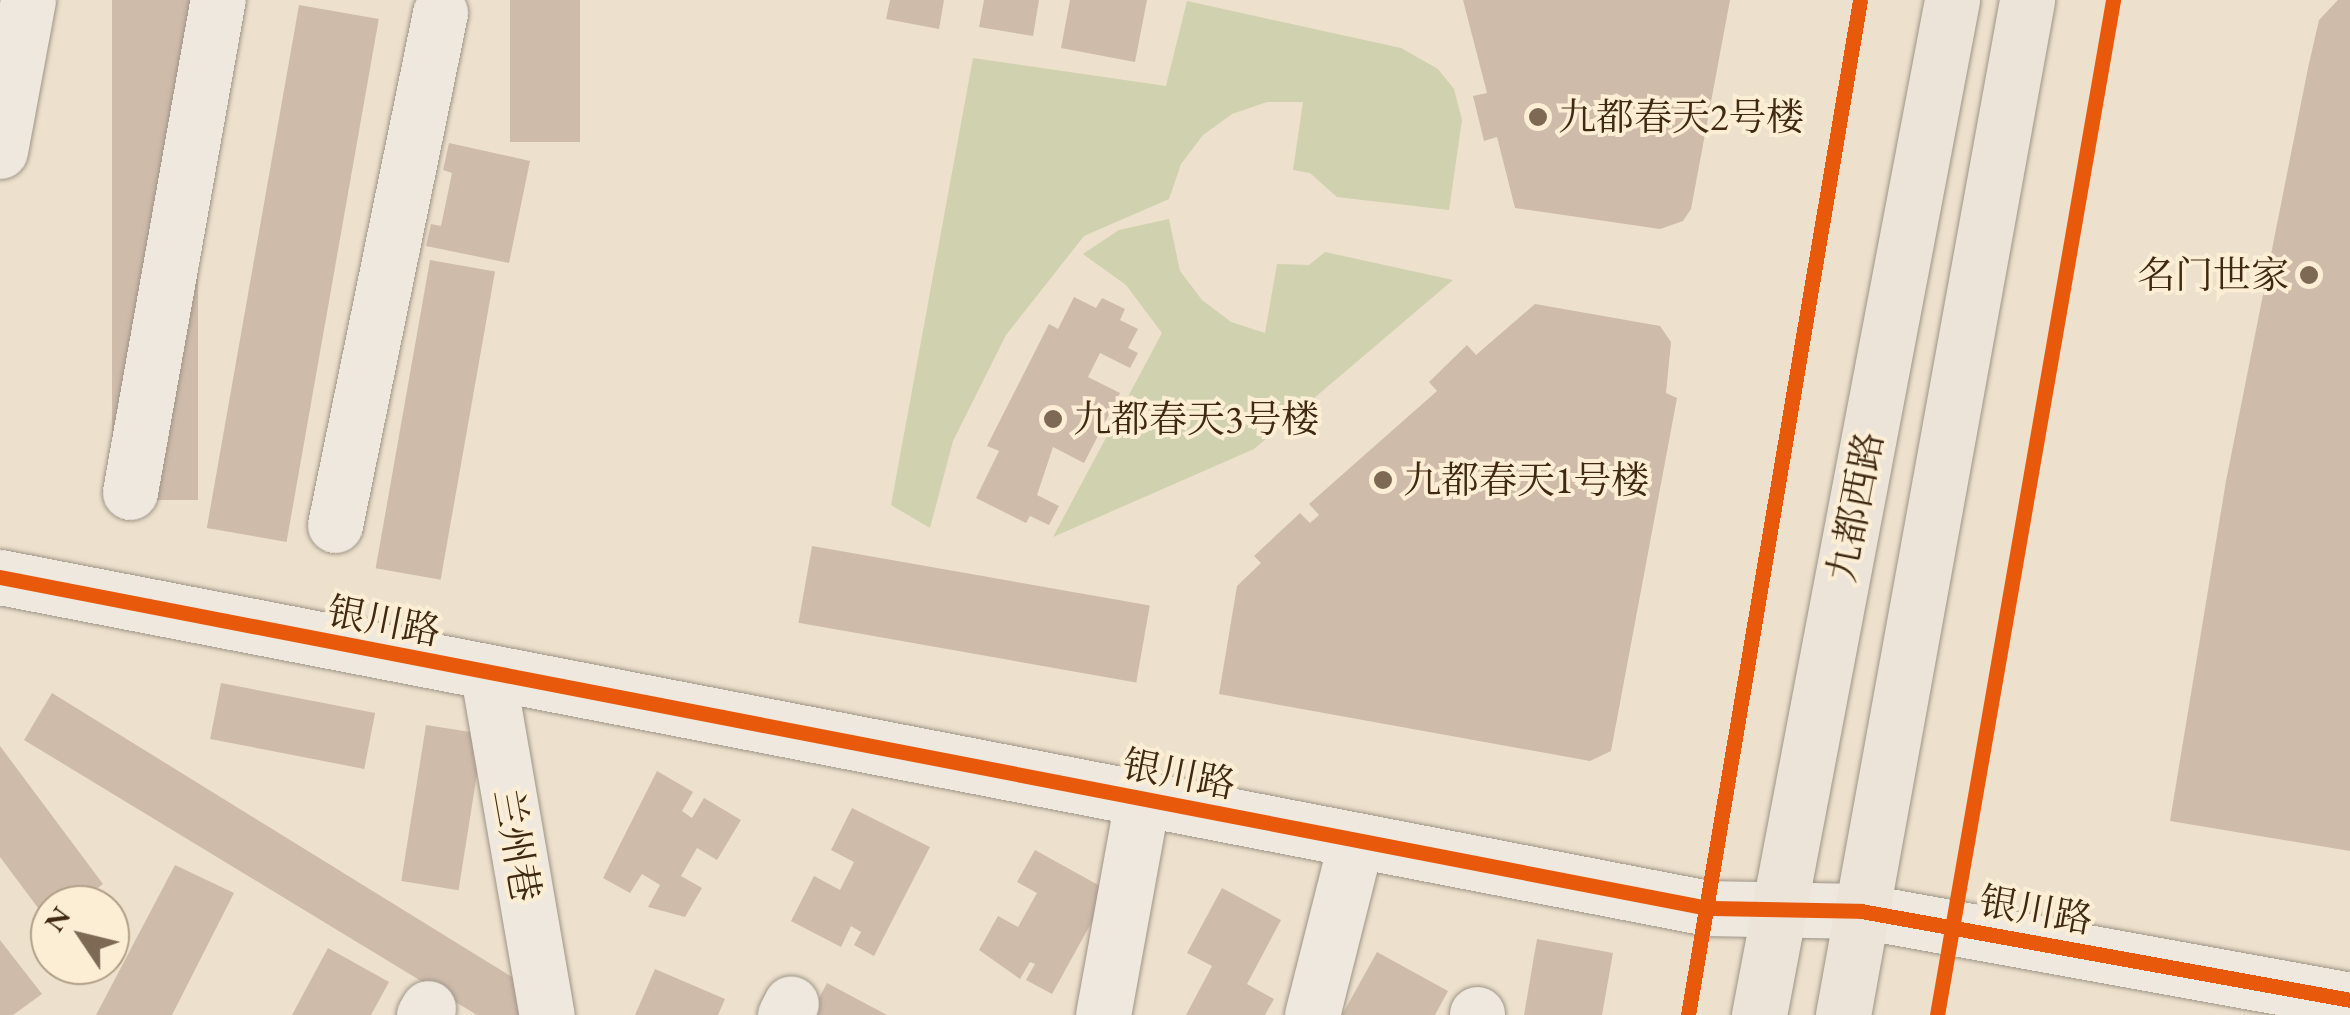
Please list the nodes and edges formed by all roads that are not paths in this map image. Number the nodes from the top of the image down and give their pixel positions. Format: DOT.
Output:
graph roads {
  1 [pos="28,0"];
  2 [pos="218,0"];
  3 [pos="1952,0"];
  4 [pos="2028,0"];
  5 [pos="440,12"];
  6 [pos="0,151"];
  7 [pos="130,492"];
  8 [pos="336,525"];
  9 [pos="0,577"];
  10 [pos="488,675"];
  11 [pos="1142,800"];
  12 [pos="1356,841"];
  13 [pos="1777,912"];
  14 [pos="1859,924"];
  15 [pos="2350,1000"];
  16 [pos="547,1015"];
  17 [pos="1103,1015"];
  18 [pos="1312,1015"];
  19 [pos="1758,1015"];
  20 [pos="1843,1015"];
  21 [pos="2292,1015"];
  1 -- 6 [label="street"];
  2 -- 7 [label="street"];
  3 -- 13 [label="main road, 九都西路"];
  4 -- 14 [label="main road, 九都西路"];
  5 -- 8 [label="street"];
  9 -- 10 [label="street, 银川路"];
  10 -- 11 [label="street, 银川路"];
  10 -- 16 [label="street, 兰州巷"];
  11 -- 12 [label="street, 银川路"];
  11 -- 17 [label="street"];
  12 -- 13 [label="street, 银川路"];
  12 -- 18 [label="street"];
  13 -- 14 [label="street, 银川路"];
  13 -- 19 [label="main road, 九都西路"];
  14 -- 15 [label="street, 银川路"];
  14 -- 20 [label="main road, 九都西路"];
  14 -- 21 [label="street, 银川路"];
}
